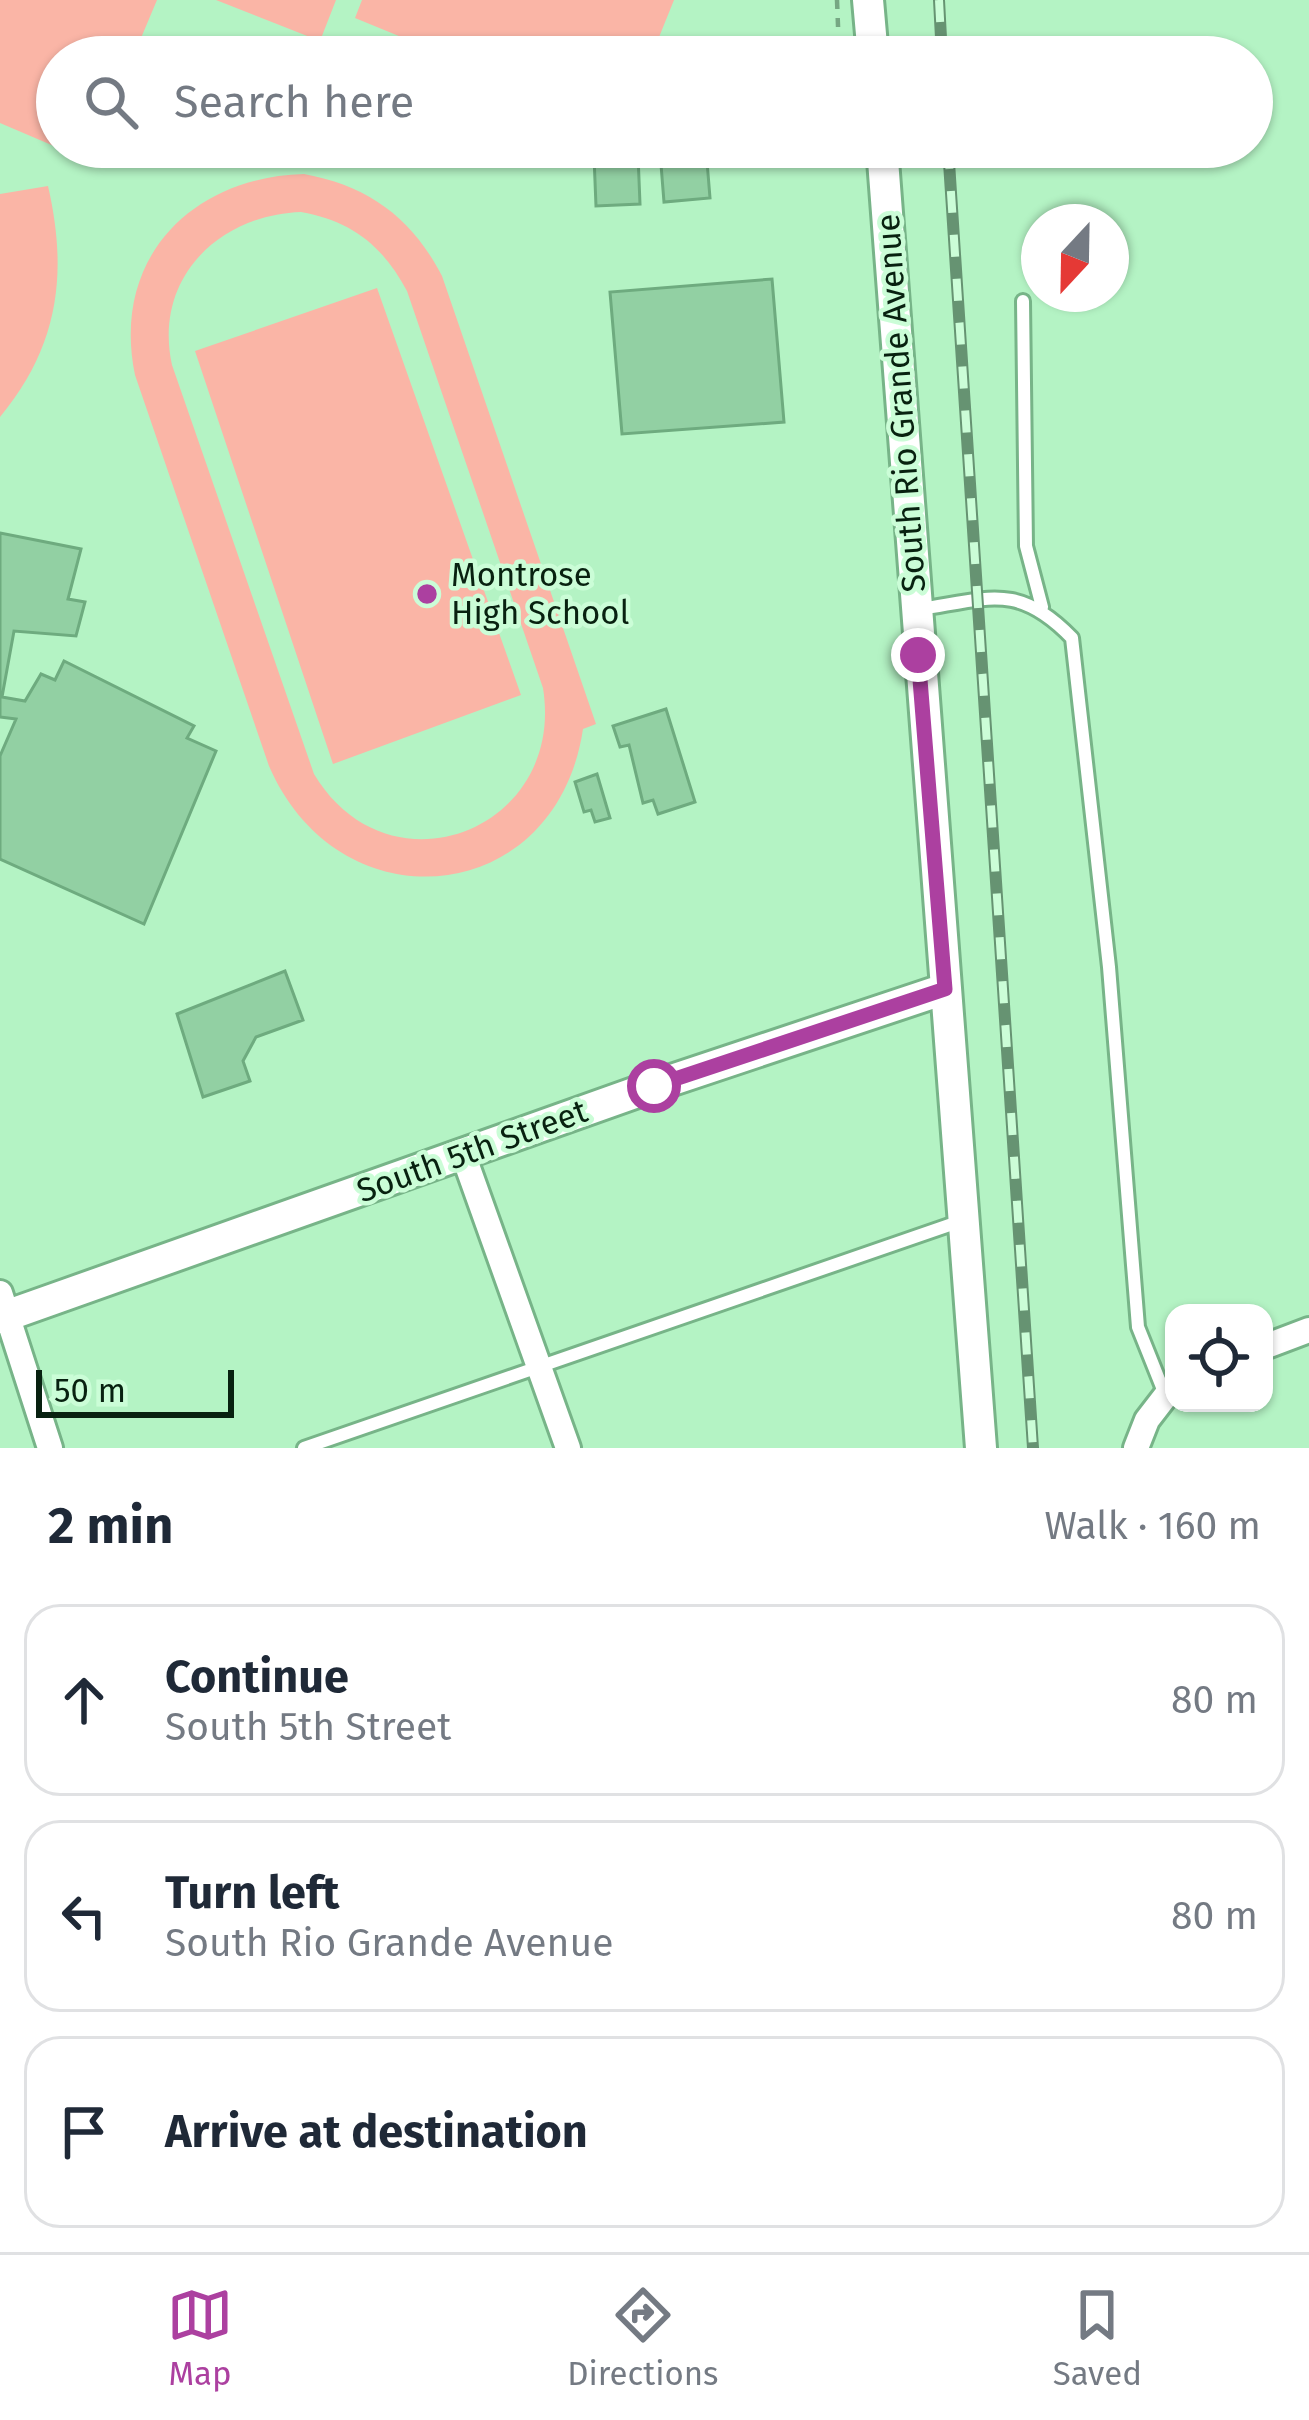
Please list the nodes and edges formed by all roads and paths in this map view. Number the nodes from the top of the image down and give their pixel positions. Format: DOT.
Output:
graph roads {
  1 [pos="837,0"];
  2 [pos="868,0"];
  3 [pos="838,36"];
  4 [pos="871,36"];
  5 [pos="883,168"];
  6 [pos="1023,312"];
  7 [pos="1042,607"];
  8 [pos="914,610"];
  9 [pos="945,989"];
  10 [pos="463,1154"];
  11 [pos="965,1219"];
  12 [pos="2,1309"];
  13 [pos="1309,1330"];
  14 [pos="1273,1344"];
  15 [pos="538,1368"];
  16 [pos="1165,1380"];
  17 [pos="1165,1394"];
  18 [pos="50,1448"];
  19 [pos="304,1448"];
  20 [pos="568,1448"];
  21 [pos="981,1448"];
  22 [pos="1136,1448"];
  1 -- 3 [label="path"];
  2 -- 4 [label="street"];
  5 -- 8 [label="street, South Rio Grande Avenue"];
  6 -- 7 [label="lane"];
  7 -- 8 [label="lane"];
  7 -- 16 [label="lane"];
  8 -- 9 [label="street, South Rio Grande Avenue"];
  9 -- 10 [label="street, South 5th Street"];
  9 -- 11 [label="street, South Rio Grande Avenue"];
  10 -- 12 [label="street, South 5th Street"];
  10 -- 15 [label="street"];
  11 -- 15 [label="lane"];
  11 -- 21 [label="street, South Rio Grande Avenue"];
  12 -- 18 [label="street"];
  13 -- 14 [label="street"];
  15 -- 19 [label="lane"];
  15 -- 20 [label="street"];
  17 -- 22 [label="street"];
}
